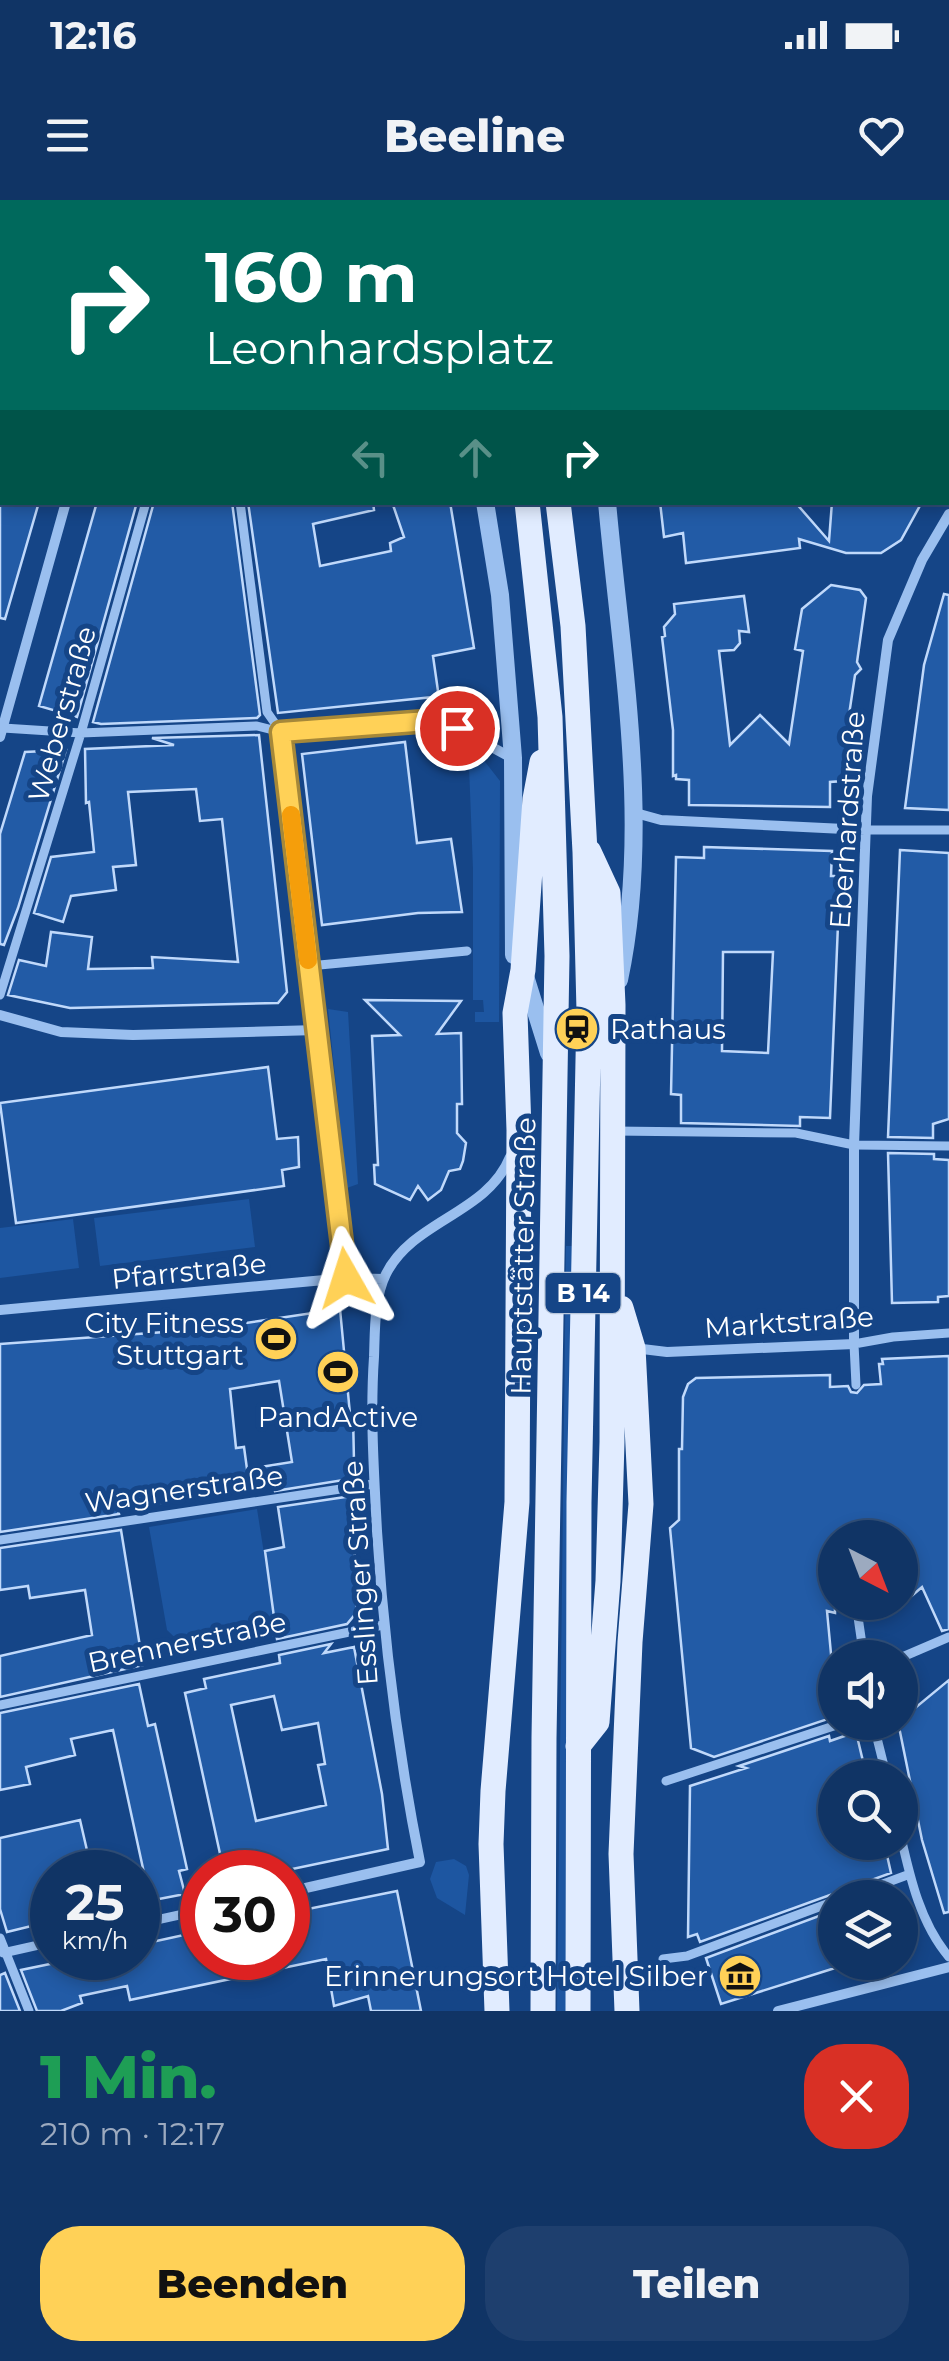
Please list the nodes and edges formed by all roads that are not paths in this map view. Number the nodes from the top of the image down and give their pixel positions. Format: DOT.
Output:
graph roads {
  1 [pos="65,505"];
  2 [pos="145,505"];
  3 [pos="240,505"];
  4 [pos="485,505"];
  5 [pos="527,505"];
  6 [pos="558,505"];
  7 [pos="607,505"];
  8 [pos="947,520"];
  9 [pos="550,717"];
  10 [pos="2,732"];
  11 [pos="281,732"];
  12 [pos="81,733"];
  13 [pos="512,758"];
  14 [pos="631,811"];
  15 [pos="865,830"];
  16 [pos="949,830"];
  17 [pos="584,841"];
  18 [pos="513,934"];
  19 [pos="467,951"];
  20 [pos="309,966"];
  21 [pos="523,970"];
  22 [pos="0,995"];
  23 [pos="613,1005"];
  24 [pos="516,1013"];
  25 [pos="0,1015"];
  26 [pos="317,1030"];
  27 [pos="556,1074"];
  28 [pos="614,1131"];
  29 [pos="518,1136"];
  30 [pos="854,1145"];
  31 [pos="949,1146"];
  32 [pos="346,1278"];
  33 [pos="383,1279"];
  34 [pos="613,1279"];
  35 [pos="0,1310"];
  36 [pos="949,1333"];
  37 [pos="854,1344"];
  38 [pos="632,1348"];
  39 [pos="856,1385"];
  40 [pos="374,1484"];
  41 [pos="517,1502"];
  42 [pos="0,1540"];
  43 [pos="546,1613"];
  44 [pos="383,1625"];
  45 [pos="949,1637"];
  46 [pos="918,1650"];
  47 [pos="0,1705"];
  48 [pos="818,1731"];
  49 [pos="578,1746"];
  50 [pos="666,1781"];
  51 [pos="907,1860"];
  52 [pos="910,1874"];
  53 [pos="894,1880"];
  54 [pos="310,1887"];
  55 [pos="818,1907"];
  56 [pos="0,1938"];
  57 [pos="30,1947"];
  58 [pos="3,1953"];
  59 [pos="949,1957"];
  60 [pos="663,1958"];
  61 [pos="949,1967"];
  62 [pos="29,2011"];
  63 [pos="497,2011"];
  64 [pos="543,2011"];
  65 [pos="578,2011"];
  66 [pos="627,2011"];
  67 [pos="778,2011"];
  1 -- 10 [label="street"];
  2 -- 12 [label="street, Weberstraße"];
  3 -- 11 [label="street"];
  4 -- 13 [label="street"];
  5 -- 9 [label="main road, Hauptstätter Straße / B 14"];
  6 -- 17 [label="main road, B 14"];
  7 -- 14 [label="street"];
  8 -- 15 [label="street, Eberhardstraße"];
  9 -- 21 [label="main road, B 14"];
  9 -- 27 [label="main road, Hauptstätter Straße / B 14"];
  10 -- 12 [label="street"];
  11 -- 12 [label="street"];
  11 -- 13 [label="street"];
  11 -- 20 [label="street"];
  12 -- 22 [label="street, Weberstraße"];
  13 -- 18 [label="street"];
  14 -- 15 [label="street"];
  14 -- 23 [label="street"];
  15 -- 16 [label="street"];
  15 -- 30 [label="street, Eberhardstraße"];
  17 -- 23 [label="main road, B 14"];
  17 -- 49 [label="main road, B 14"];
  18 -- 21 [label="street"];
  18 -- 24 [label="street"];
  19 -- 20 [label="street"];
  20 -- 26 [label="street"];
  21 -- 24 [label="main road, B 14"];
  21 -- 27 [label="street"];
  23 -- 28 [label="main road, B 14"];
  24 -- 29 [label="main road, B 14"];
  25 -- 26 [label="street"];
  26 -- 32 [label="street"];
  27 -- 43 [label="main road, Hauptstätter Straße / B 14"];
  28 -- 30 [label="street"];
  28 -- 34 [label="main road, B 14"];
  29 -- 33 [label="street"];
  29 -- 41 [label="main road, B 14"];
  30 -- 31 [label="street"];
  30 -- 37 [label="street, Eberhardstraße"];
  32 -- 33 [label="street, Pfarrstraße"];
  32 -- 35 [label="street, Pfarrstraße"];
  33 -- 40 [label="street, Esslinger Straße"];
  34 -- 38 [label="main road, B 14"];
  34 -- 49 [label="main road, B 14"];
  36 -- 37 [label="street, Marktstraße"];
  37 -- 38 [label="street, Marktstraße"];
  37 -- 39 [label="street"];
  38 -- 66 [label="main road, B 14"];
  40 -- 42 [label="street, Wagnerstraße"];
  40 -- 44 [label="street, Esslinger Straße"];
  41 -- 43 [label="main road, B 14"];
  41 -- 63 [label="main road, B 14"];
  43 -- 64 [label="main road, Hauptstätter Straße / B 14"];
  44 -- 47 [label="street, Brennerstraße"];
  44 -- 54 [label="street, Esslinger Straße"];
  45 -- 46 [label="street"];
  48 -- 50 [label="street"];
  49 -- 65 [label="main road, B 14"];
  51 -- 52 [label="street"];
  52 -- 53 [label="street"];
  52 -- 59 [label="street"];
  55 -- 60 [label="street"];
  56 -- 58 [label="street"];
  57 -- 58 [label="street"];
  58 -- 62 [label="street"];
  61 -- 67 [label="street"];
}
